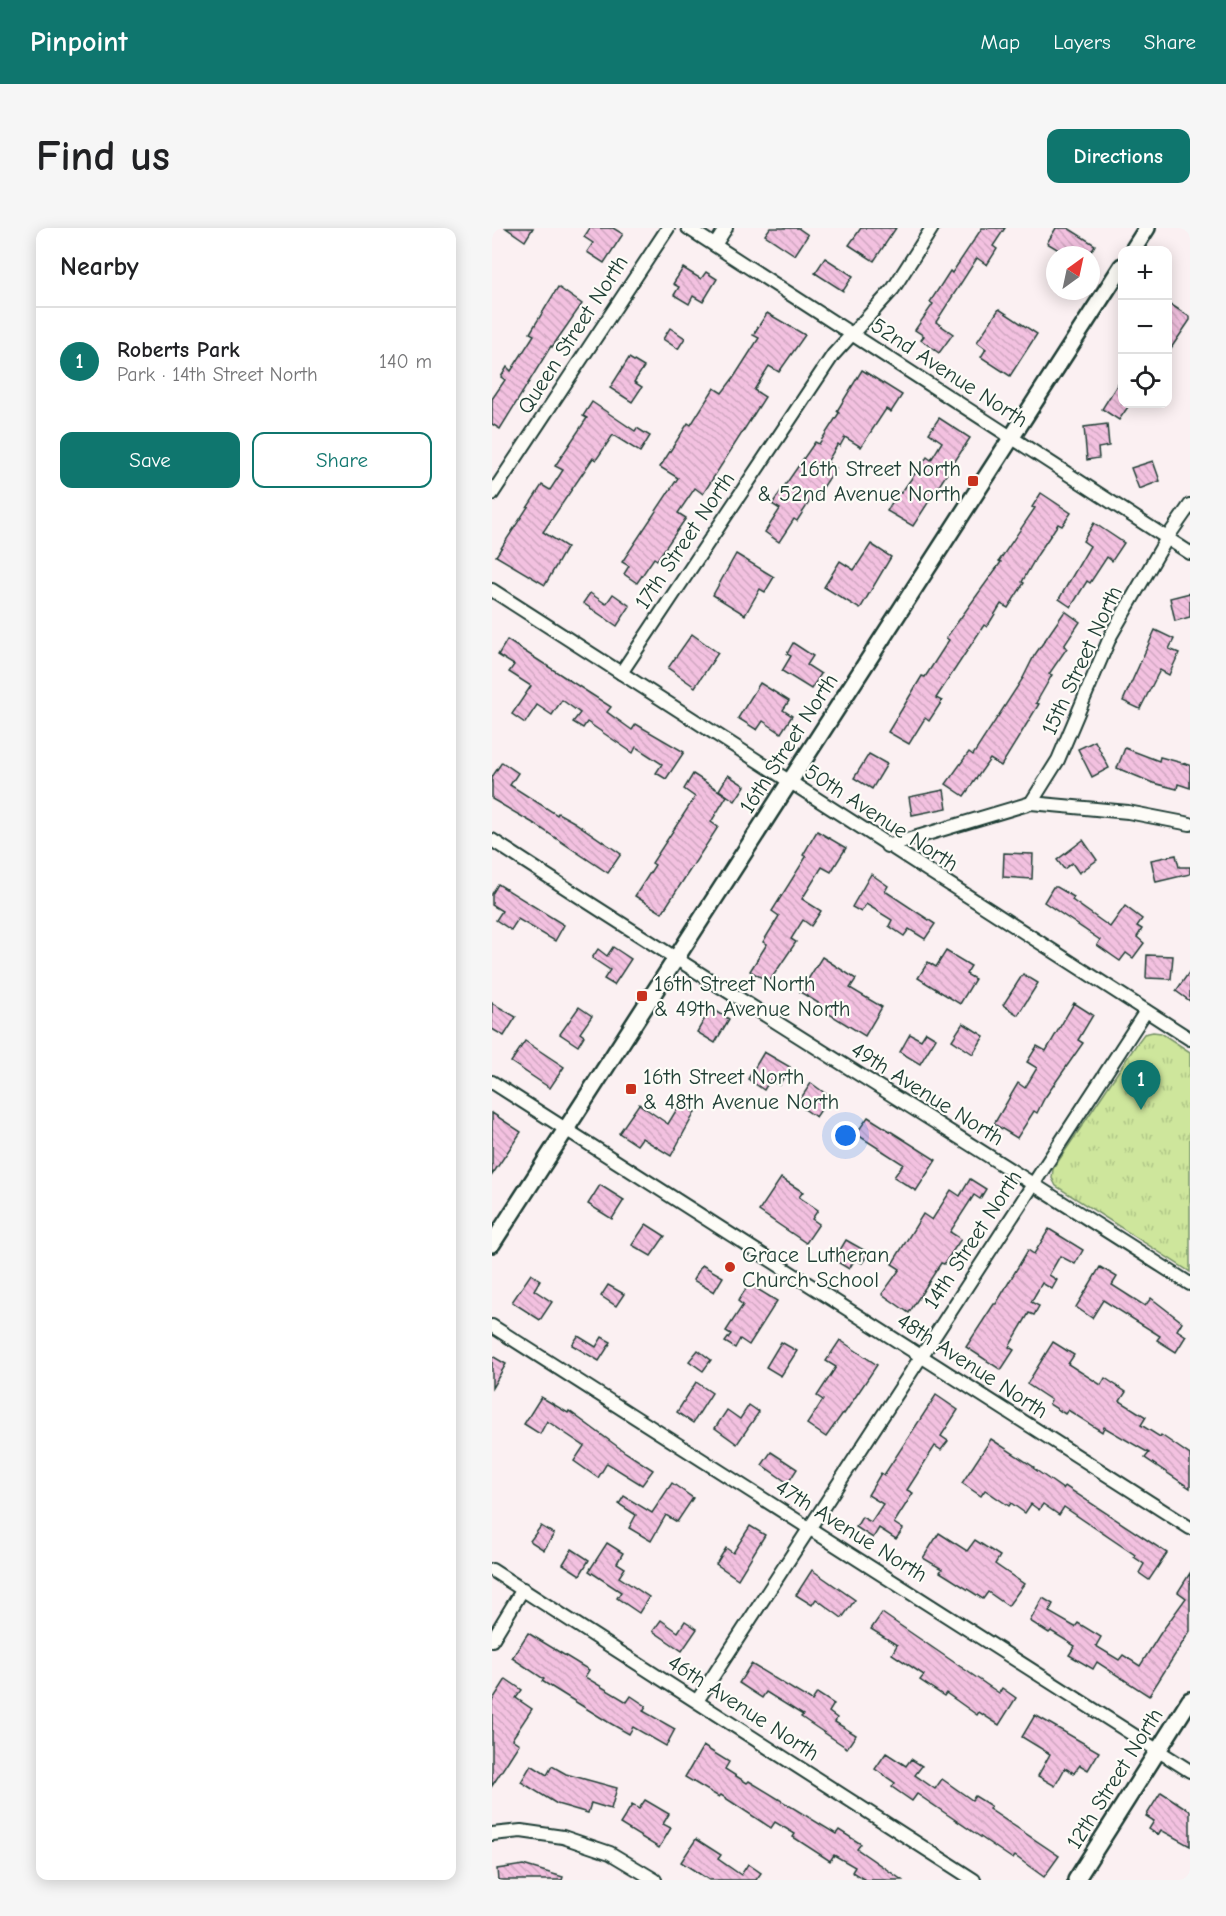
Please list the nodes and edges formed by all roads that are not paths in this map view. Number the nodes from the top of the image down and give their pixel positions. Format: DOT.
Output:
graph roads {
  1 [pos="668,228"];
  2 [pos="688,228"];
  3 [pos="726,228"];
  4 [pos="932,228"];
  5 [pos="1147,228"];
  6 [pos="714,245"];
  7 [pos="1135,246"];
  8 [pos="1118,272"];
  9 [pos="853,334"];
  10 [pos="1012,438"];
  11 [pos="492,494"];
  12 [pos="1190,505"];
  13 [pos="1167,538"];
  14 [pos="1190,553"];
  15 [pos="492,590"];
  16 [pos="621,674"];
  17 [pos="789,783"];
  18 [pos="1031,803"];
  19 [pos="1190,824"];
  20 [pos="492,840"];
  21 [pos="887,846"];
  22 [pos="675,960"];
  23 [pos="1146,1011"];
  24 [pos="1190,1039"];
  25 [pos="492,1082"];
  26 [pos="566,1129"];
  27 [pos="1033,1183"];
  28 [pos="492,1244"];
  29 [pos="1190,1284"];
  30 [pos="492,1326"];
  31 [pos="921,1356"];
  32 [pos="810,1528"];
  33 [pos="1190,1528"];
  34 [pos="492,1570"];
  35 [pos="523,1589"];
  36 [pos="492,1640"];
  37 [pos="1190,1700"];
  38 [pos="697,1701"];
  39 [pos="1159,1750"];
  40 [pos="1190,1770"];
  41 [pos="492,1834"];
  42 [pos="655,1880"];
  43 [pos="974,1880"];
  44 [pos="1076,1880"];
  1 -- 11 [label="street, Queen Street North"];
  2 -- 6 [label="street, 52nd Avenue North"];
  3 -- 6 [label="street"];
  4 -- 9 [label="street, 17th Street North"];
  5 -- 7 [label="street"];
  6 -- 9 [label="street, 52nd Avenue North"];
  8 -- 10 [label="street, 16th Street North"];
  9 -- 10 [label="street, 52nd Avenue North"];
  9 -- 16 [label="street, 17th Street North"];
  10 -- 13 [label="street, 52nd Avenue North"];
  10 -- 17 [label="street, 16th Street North"];
  12 -- 13 [label="street, 15th Street North"];
  13 -- 14 [label="street, 52nd Avenue North"];
  13 -- 18 [label="street, 15th Street North"];
  15 -- 16 [label="street, 50th Avenue North"];
  16 -- 17 [label="street, 50th Avenue North"];
  17 -- 21 [label="street, 50th Avenue North"];
  17 -- 22 [label="street, 16th Street North"];
  18 -- 19 [label="street"];
  18 -- 21 [label="street"];
  20 -- 22 [label="street, 49th Avenue North"];
  21 -- 23 [label="street, 50th Avenue North"];
  22 -- 26 [label="street, 16th Street North"];
  22 -- 27 [label="street, 49th Avenue North"];
  23 -- 24 [label="street, 50th Avenue North"];
  23 -- 27 [label="street, 14th Street North"];
  25 -- 26 [label="street, 48th Avenue North"];
  26 -- 28 [label="street, 16th Street North"];
  26 -- 31 [label="street, 48th Avenue North"];
  27 -- 29 [label="street, 49th Avenue North"];
  27 -- 31 [label="street, 14th Street North"];
  30 -- 32 [label="street, 47th Avenue North"];
  31 -- 32 [label="street, 14th Street North"];
  31 -- 33 [label="street, 48th Avenue North"];
  32 -- 38 [label="street, 14th Street North"];
  32 -- 39 [label="street, 47th Avenue North"];
  34 -- 35 [label="street, 46th Avenue North"];
  35 -- 36 [label="street"];
  35 -- 38 [label="street, 46th Avenue North"];
  37 -- 39 [label="street, 12th Street North"];
  38 -- 43 [label="street, 46th Avenue North"];
  39 -- 40 [label="street, 47th Avenue North"];
  39 -- 44 [label="street, 12th Street North"];
  41 -- 42 [label="street"];
}
